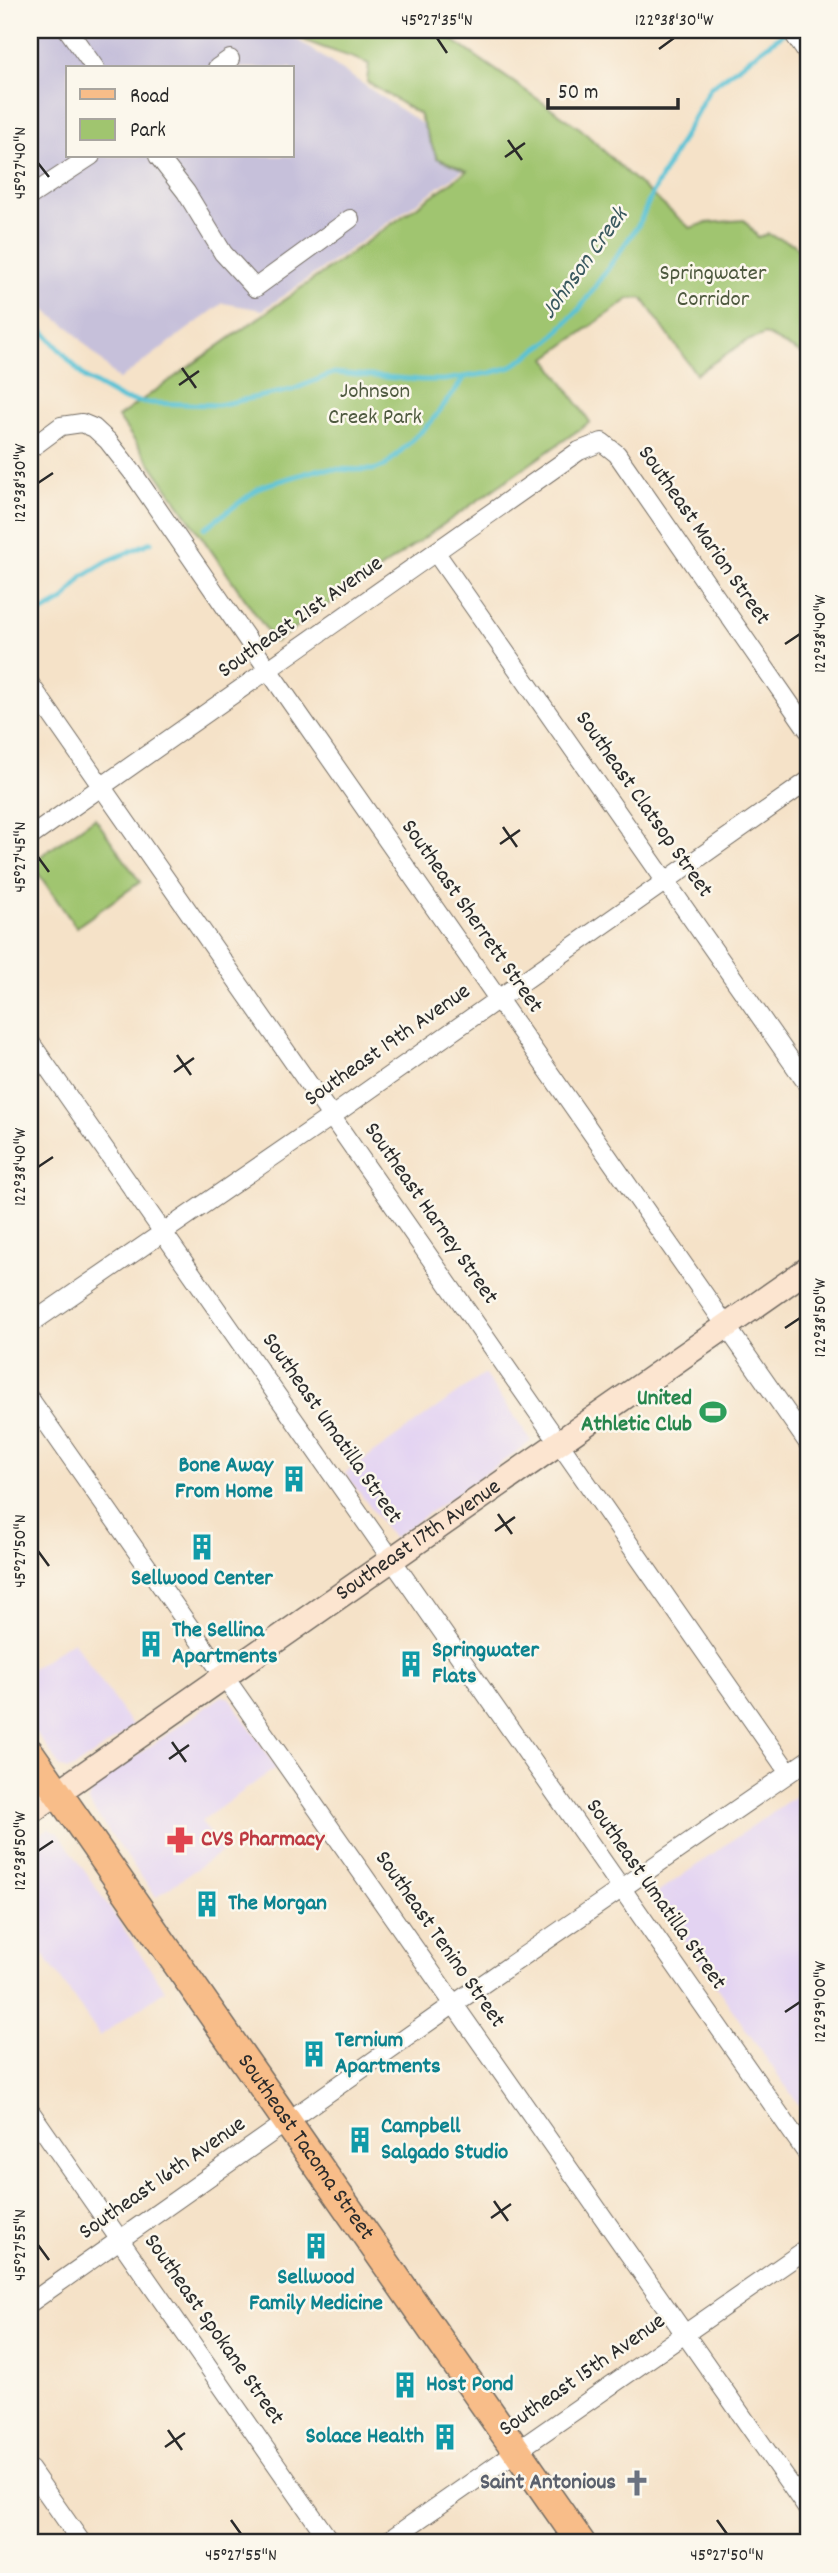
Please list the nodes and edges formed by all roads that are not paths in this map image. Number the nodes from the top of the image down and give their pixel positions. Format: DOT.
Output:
graph roads {
  1 [pos="68,30"];
  2 [pos="791,30"];
  3 [pos="808,54"];
  4 [pos="94,66"];
  5 [pos="88,158"];
  6 [pos="160,158"];
  7 [pos="30,196"];
  8 [pos="350,219"];
  9 [pos="602,442"];
  10 [pos="30,449"];
  11 [pos="436,553"];
  12 [pos="269,671"];
  13 [pos="30,684"];
  14 [pos="808,730"];
  15 [pos="808,781"];
  16 [pos="101,788"];
  17 [pos="30,837"];
  18 [pos="666,880"];
  19 [pos="498,998"];
  20 [pos="30,1042"];
  21 [pos="808,1085"];
  22 [pos="332,1116"];
  23 [pos="163,1232"];
  24 [pos="808,1269"];
  25 [pos="30,1324"];
  26 [pos="727,1326"];
  27 [pos="30,1399"];
  28 [pos="560,1442"];
  29 [pos="808,1443"];
  30 [pos="393,1560"];
  31 [pos="225,1676"];
  32 [pos="30,1753"];
  33 [pos="808,1760"];
  34 [pos="789,1773"];
  35 [pos="58,1793"];
  36 [pos="30,1812"];
  37 [pos="621,1889"];
  38 [pos="454,2004"];
  39 [pos="30,2111"];
  40 [pos="287,2121"];
  41 [pos="808,2155"];
  42 [pos="120,2240"];
  43 [pos="808,2248"];
  44 [pos="30,2302"];
  45 [pos="685,2334"];
  46 [pos="517,2452"];
  47 [pos="30,2469"];
  48 [pos="808,2510"];
  49 [pos="82,2543"];
  50 [pos="331,2543"];
  51 [pos="386,2543"];
  52 [pos="581,2543"];
  1 -- 4 [label="street"];
  2 -- 3 [label="street"];
  5 -- 7 [label="street"];
  6 -- 8 [label="street"];
  9 -- 11 [label="street, Southeast 21st Avenue"];
  9 -- 14 [label="street, Southeast Marion Street"];
  10 -- 12 [label="street, Southeast Sherrett Street"];
  11 -- 12 [label="street, Southeast 21st Avenue"];
  11 -- 18 [label="street, Southeast Clatsop Street"];
  12 -- 16 [label="street, Southeast 21st Avenue"];
  12 -- 19 [label="street, Southeast Sherrett Street"];
  13 -- 16 [label="street, Southeast Harney Street"];
  15 -- 18 [label="street, Southeast 19th Avenue"];
  16 -- 17 [label="street, Southeast 21st Avenue"];
  16 -- 22 [label="street, Southeast Harney Street"];
  18 -- 19 [label="street, Southeast 19th Avenue"];
  18 -- 21 [label="street, Southeast Clatsop Street"];
  19 -- 22 [label="street, Southeast 19th Avenue"];
  19 -- 26 [label="street, Southeast Sherrett Street"];
  20 -- 23 [label="street, Southeast Umatilla Street"];
  22 -- 23 [label="street, Southeast 19th Avenue"];
  22 -- 28 [label="street, Southeast Harney Street"];
  23 -- 25 [label="street, Southeast 19th Avenue"];
  23 -- 30 [label="street, Southeast Umatilla Street"];
  24 -- 26 [label="main road, Southeast 17th Avenue"];
  26 -- 28 [label="main road, Southeast 17th Avenue"];
  26 -- 29 [label="street, Southeast Sherrett Street"];
  27 -- 31 [label="street, Southeast Tenino Street"];
  28 -- 30 [label="main road, Southeast 17th Avenue"];
  28 -- 34 [label="street, Southeast Harney Street"];
  30 -- 31 [label="main road, Southeast 17th Avenue"];
  30 -- 37 [label="street, Southeast Umatilla Street"];
  31 -- 35 [label="main road, Southeast 17th Avenue"];
  31 -- 38 [label="street, Southeast Tenino Street"];
  32 -- 35 [label="main road, Southeast Tacoma Street"];
  33 -- 34 [label="street, Southeast 16th Avenue"];
  34 -- 37 [label="street, Southeast 16th Avenue"];
  35 -- 36 [label="main road, Southeast 17th Avenue"];
  35 -- 40 [label="main road, Southeast Tacoma Street"];
  37 -- 38 [label="street, Southeast 16th Avenue"];
  37 -- 41 [label="street, Southeast Umatilla Street"];
  38 -- 40 [label="street, Southeast 16th Avenue"];
  38 -- 45 [label="street, Southeast Tenino Street"];
  39 -- 42 [label="street, Southeast Spokane Street"];
  40 -- 42 [label="street, Southeast 16th Avenue"];
  40 -- 46 [label="main road, Southeast Tacoma Street"];
  42 -- 44 [label="street, Southeast 16th Avenue"];
  42 -- 50 [label="street, Southeast Spokane Street"];
  43 -- 45 [label="street, Southeast 15th Avenue"];
  45 -- 46 [label="street, Southeast 15th Avenue"];
  45 -- 48 [label="street, Southeast Tenino Street"];
  46 -- 51 [label="street, Southeast 15th Avenue"];
  46 -- 52 [label="main road, Southeast Tacoma Street"];
  47 -- 49 [label="street"];
}
